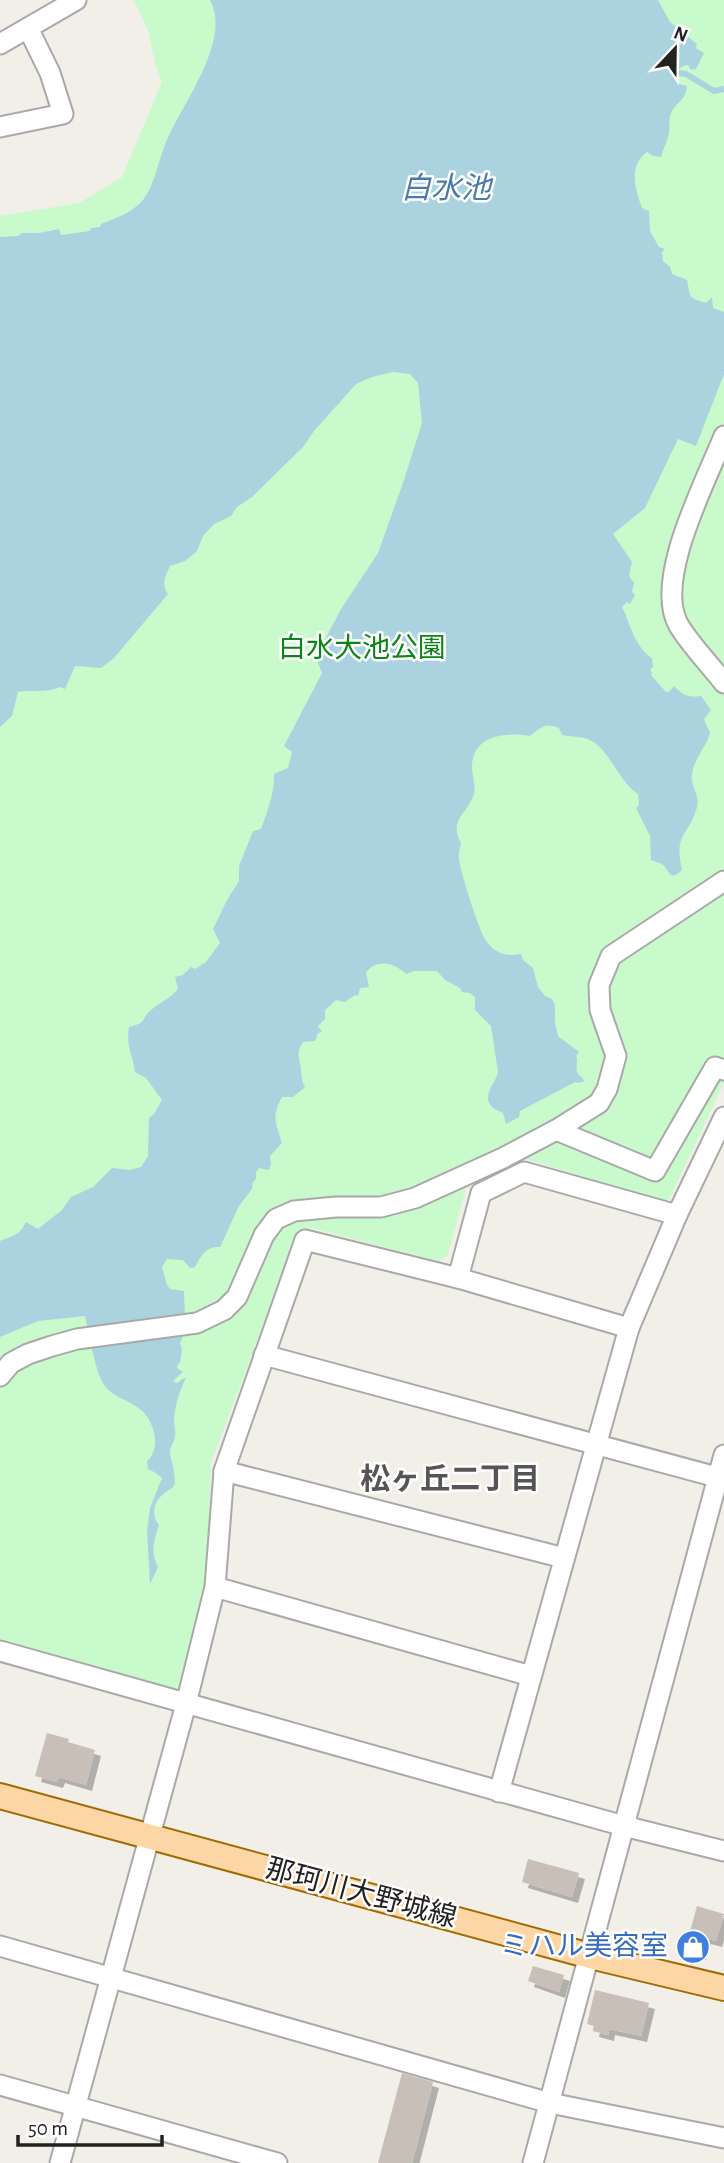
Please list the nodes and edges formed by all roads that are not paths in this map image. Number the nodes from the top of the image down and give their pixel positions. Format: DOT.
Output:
graph roads {
  1 [pos="76,0"];
  2 [pos="28,28"];
  3 [pos="0,44"];
  4 [pos="0,127"];
  5 [pos="724,436"];
  6 [pos="724,683"];
  7 [pos="724,881"];
  8 [pos="724,1070"];
  9 [pos="724,1117"];
  10 [pos="556,1130"];
  11 [pos="677,1215"];
  12 [pos="458,1278"];
  13 [pos="629,1328"];
  14 [pos="264,1355"];
  15 [pos="0,1376"];
  16 [pos="596,1444"];
  17 [pos="724,1455"];
  18 [pos="224,1471"];
  19 [pos="721,1478"];
  20 [pos="564,1558"];
  21 [pos="215,1587"];
  22 [pos="0,1651"];
  23 [pos="531,1676"];
  24 [pos="186,1704"];
  25 [pos="499,1791"];
  26 [pos="0,1796"];
  27 [pos="624,1826"];
  28 [pos="150,1837"];
  29 [pos="724,1851"];
  30 [pos="0,1946"];
  31 [pos="590,1956"];
  32 [pos="111,1978"];
  33 [pos="724,1988"];
  34 [pos="0,2085"];
  35 [pos="550,2104"];
  36 [pos="76,2106"];
  37 [pos="724,2138"];
  38 [pos="60,2163"];
  39 [pos="277,2163"];
  40 [pos="533,2163"];
  1 -- 2 [label="street"];
  2 -- 3 [label="street"];
  2 -- 4 [label="street"];
  5 -- 6 [label="street"];
  7 -- 10 [label="street"];
  8 -- 10 [label="street"];
  9 -- 11 [label="street"];
  10 -- 15 [label="street"];
  11 -- 12 [label="street"];
  11 -- 13 [label="street"];
  12 -- 13 [label="street"];
  12 -- 14 [label="street"];
  13 -- 16 [label="street"];
  14 -- 16 [label="street"];
  14 -- 18 [label="street"];
  16 -- 19 [label="street"];
  16 -- 20 [label="street"];
  17 -- 19 [label="street"];
  18 -- 20 [label="street"];
  18 -- 21 [label="street"];
  19 -- 27 [label="street"];
  20 -- 23 [label="street"];
  21 -- 23 [label="street"];
  21 -- 24 [label="street"];
  22 -- 24 [label="street"];
  23 -- 25 [label="street"];
  24 -- 25 [label="street"];
  24 -- 28 [label="street"];
  25 -- 27 [label="street"];
  26 -- 28 [label="main road, 那珂川大野城線"];
  27 -- 29 [label="street"];
  27 -- 31 [label="street"];
  28 -- 31 [label="main road, 那珂川大野城線"];
  28 -- 32 [label="street"];
  30 -- 32 [label="street"];
  31 -- 33 [label="main road, 那珂川大野城線"];
  31 -- 35 [label="street"];
  32 -- 35 [label="street"];
  32 -- 36 [label="street"];
  34 -- 36 [label="street"];
  35 -- 37 [label="street"];
  35 -- 40 [label="street"];
  36 -- 38 [label="street"];
  36 -- 39 [label="street"];
}
